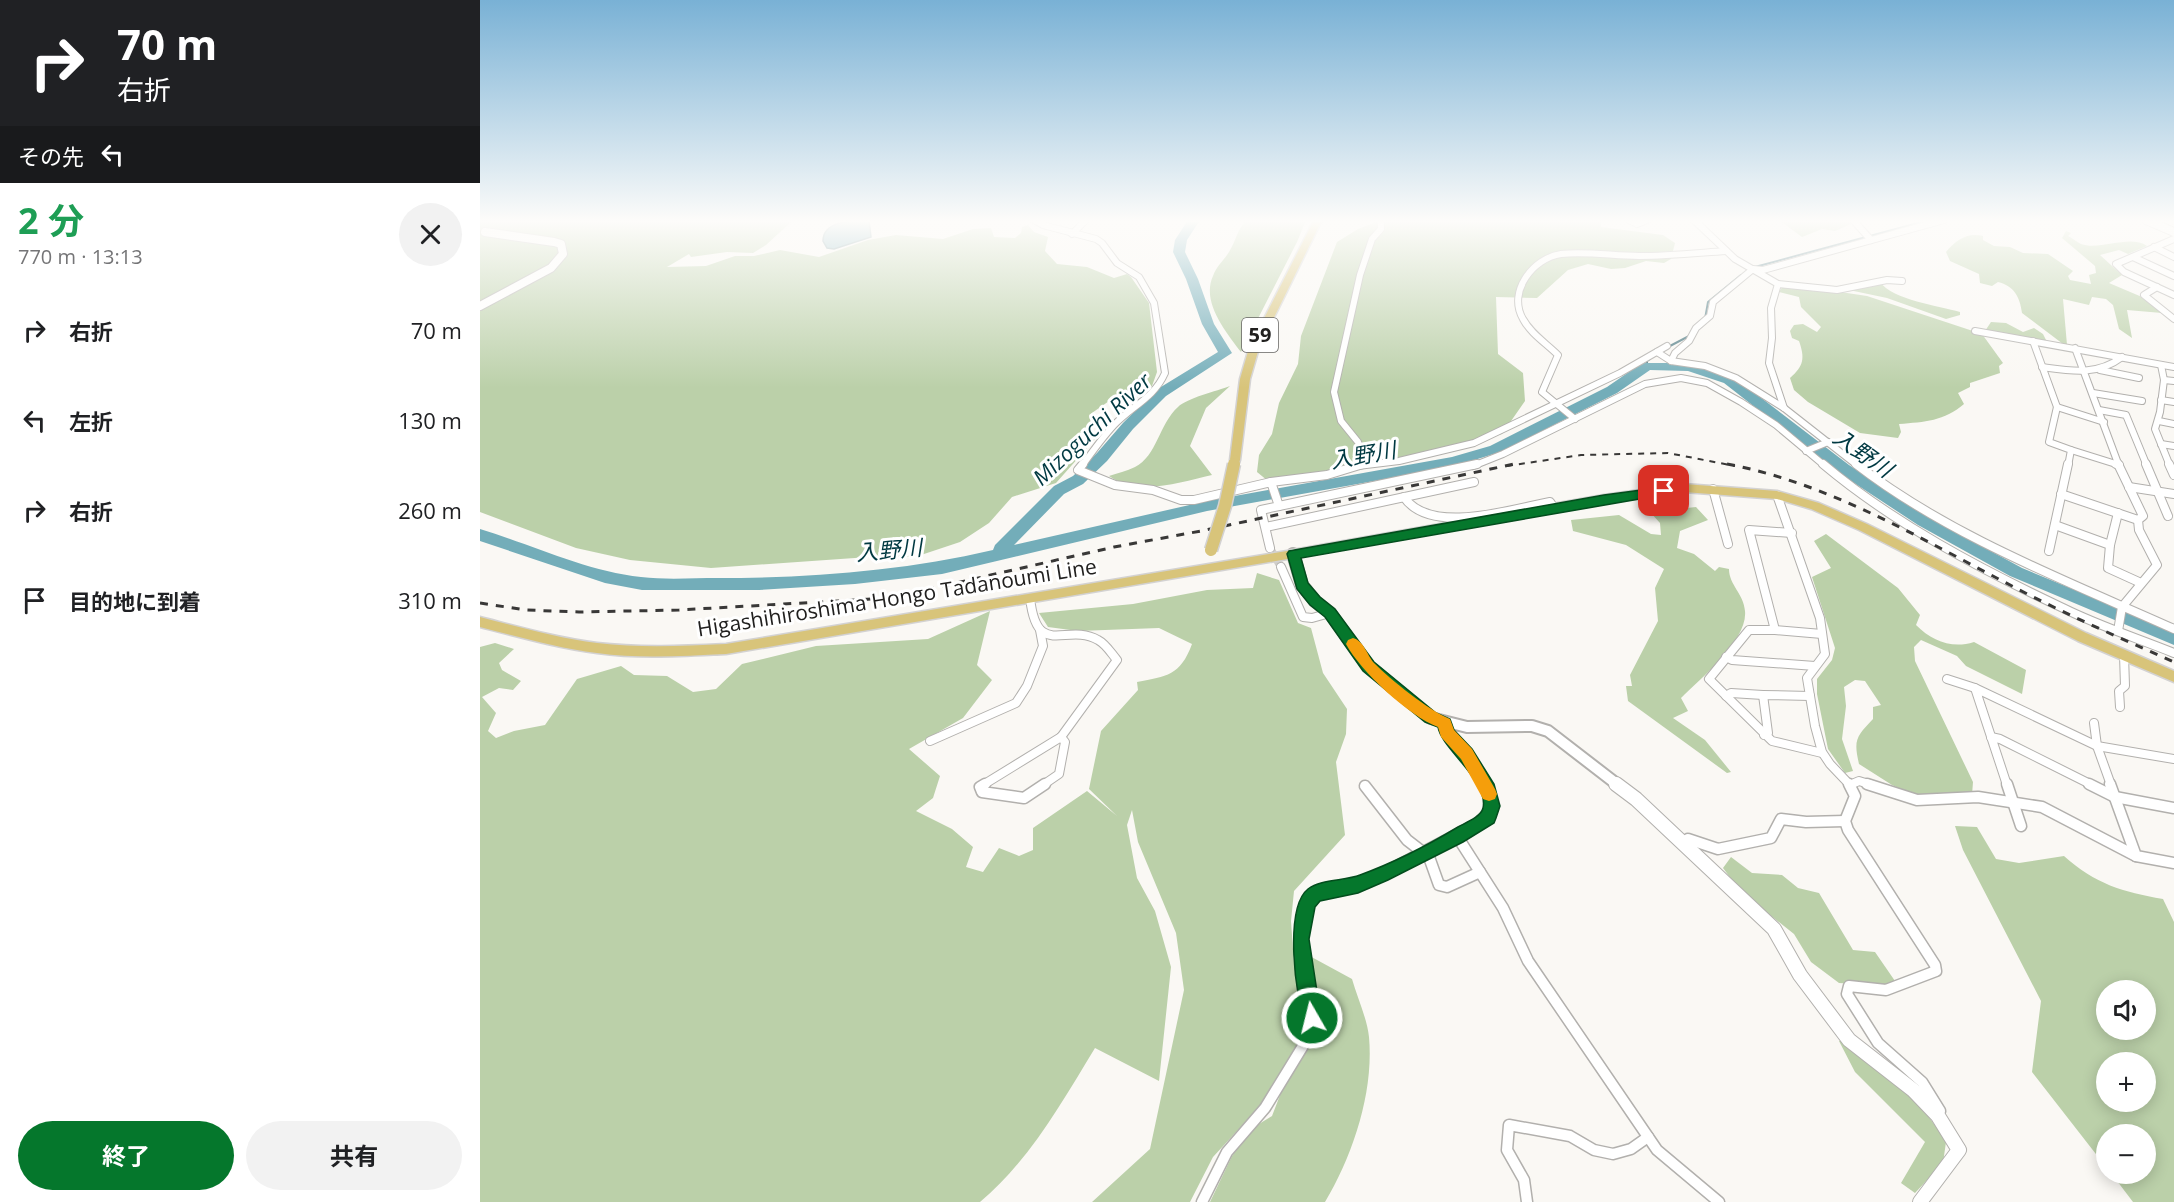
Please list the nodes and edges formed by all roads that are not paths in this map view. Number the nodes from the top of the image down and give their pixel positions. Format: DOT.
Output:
graph roads {
  1 [pos="536,276"];
  2 [pos="1139,276"];
  3 [pos="1290,276"];
  4 [pos="1360,276"];
  5 [pos="1524,276"];
  6 [pos="1743,276"];
  7 [pos="1765,276"];
  8 [pos="2133,276"];
  9 [pos="1902,281"];
  10 [pos="1778,284"];
  11 [pos="2157,287"];
  12 [pos="2174,295"];
  13 [pos="480,306"];
  14 [pos="2174,319"];
  15 [pos="1976,331"];
  16 [pos="2033,341"];
  17 [pos="1666,346"];
  18 [pos="2075,348"];
  19 [pos="1658,352"];
  20 [pos="2122,357"];
  21 [pos="1668,359"];
  22 [pos="2161,365"];
  23 [pos="2042,367"];
  24 [pos="2174,367"];
  25 [pos="2100,370"];
  26 [pos="2085,373"];
  27 [pos="2139,378"];
  28 [pos="2164,380"];
  29 [pos="2174,381"];
  30 [pos="2093,393"];
  31 [pos="2161,400"];
  32 [pos="2142,401"];
  33 [pos="2174,402"];
  34 [pos="1556,404"];
  35 [pos="2056,407"];
  36 [pos="1784,408"];
  37 [pos="2100,410"];
  38 [pos="1575,419"];
  39 [pos="2159,421"];
  40 [pos="2104,422"];
  41 [pos="2174,424"];
  42 [pos="1828,442"];
  43 [pos="2161,444"];
  44 [pos="2174,446"];
  45 [pos="2071,450"];
  46 [pos="1806,451"];
  47 [pos="1366,464"];
  48 [pos="2119,465"];
  49 [pos="2173,472"];
  50 [pos="1474,482"];
  51 [pos="1271,484"];
  52 [pos="2129,488"];
  53 [pos="1713,489"];
  54 [pos="2156,492"];
  55 [pos="2061,494"];
  56 [pos="2174,494"];
  57 [pos="1777,495"];
  58 [pos="1404,497"];
  59 [pos="1278,504"];
  60 [pos="1554,508"];
  61 [pos="2118,513"];
  62 [pos="2168,516"];
  63 [pos="2138,520"];
  64 [pos="2055,525"];
  65 [pos="1266,527"];
  66 [pos="1792,533"];
  67 [pos="1728,544"];
  68 [pos="2110,545"];
  69 [pos="1270,548"];
  70 [pos="2049,551"];
  71 [pos="1293,554"];
  72 [pos="1214,567"];
  73 [pos="1281,567"];
  74 [pos="2141,583"];
  75 [pos="1030,598"];
  76 [pos="2122,607"];
  77 [pos="1330,613"];
  78 [pos="480,622"];
  79 [pos="2174,629"];
  80 [pos="1040,630"];
  81 [pos="1775,630"];
  82 [pos="2118,631"];
  83 [pos="1822,634"];
  84 [pos="2174,653"];
  85 [pos="2124,655"];
  86 [pos="1726,657"];
  87 [pos="1815,666"];
  88 [pos="2174,677"];
  89 [pos="1947,679"];
  90 [pos="1975,688"];
  91 [pos="1763,695"];
  92 [pos="1726,696"];
  93 [pos="1810,696"];
  94 [pos="2120,707"];
  95 [pos="1445,723"];
  96 [pos="2094,723"];
  97 [pos="1764,735"];
  98 [pos="1061,737"];
  99 [pos="1991,737"];
  100 [pos="930,741"];
  101 [pos="2097,746"];
  102 [pos="1822,753"];
  103 [pos="2174,759"];
  104 [pos="1852,784"];
  105 [pos="1365,786"];
  106 [pos="2115,797"];
  107 [pos="2014,802"];
  108 [pos="2174,808"];
  109 [pos="1845,821"];
  110 [pos="2021,826"];
  111 [pos="1457,836"];
  112 [pos="1683,843"];
  113 [pos="1424,853"];
  114 [pos="2136,856"];
  115 [pos="2174,863"];
  116 [pos="1480,872"];
  117 [pos="1938,1116"];
  118 [pos="1648,1137"];
  119 [pos="1202,1202"];
  120 [pos="1527,1202"];
  121 [pos="1719,1202"];
  122 [pos="1920,1202"];
  1 -- 13 [label="street"];
  2 -- 51 [label="street"];
  3 -- 72 [label="main road, 59, bridge"];
  4 -- 47 [label="street"];
  5 -- 34 [label="street"];
  6 -- 21 [label="street"];
  7 -- 10 [label="street"];
  8 -- 11 [label="street"];
  9 -- 10 [label="street"];
  10 -- 36 [label="street"];
  11 -- 12 [label="street"];
  11 -- 14 [label="street"];
  15 -- 16 [label="street"];
  16 -- 18 [label="street"];
  16 -- 23 [label="street"];
  17 -- 19 [label="street"];
  18 -- 20 [label="street"];
  18 -- 26 [label="street"];
  19 -- 21 [label="street"];
  19 -- 34 [label="street"];
  20 -- 22 [label="street"];
  20 -- 25 [label="street"];
  21 -- 36 [label="street"];
  22 -- 24 [label="street"];
  22 -- 28 [label="street"];
  23 -- 26 [label="street"];
  23 -- 35 [label="street"];
  25 -- 26 [label="street"];
  25 -- 27 [label="street"];
  26 -- 30 [label="street"];
  28 -- 29 [label="street"];
  28 -- 31 [label="street"];
  30 -- 32 [label="street"];
  30 -- 37 [label="street"];
  31 -- 33 [label="street"];
  31 -- 39 [label="street"];
  34 -- 38 [label="street"];
  34 -- 47 [label="street"];
  35 -- 40 [label="street"];
  35 -- 45 [label="street"];
  36 -- 42 [label="street"];
  37 -- 40 [label="street"];
  37 -- 54 [label="street"];
  38 -- 46 [label="street"];
  38 -- 59 [label="street"];
  39 -- 41 [label="street"];
  39 -- 43 [label="street"];
  40 -- 48 [label="street"];
  42 -- 46 [label="street"];
  42 -- 76 [label="street"];
  43 -- 44 [label="street"];
  43 -- 49 [label="street"];
  45 -- 48 [label="street"];
  45 -- 55 [label="street"];
  46 -- 82 [label="street"];
  47 -- 51 [label="street"];
  48 -- 52 [label="street"];
  50 -- 58 [label="street"];
  51 -- 59 [label="street"];
  52 -- 54 [label="street"];
  52 -- 63 [label="street"];
  53 -- 57 [label="main road, Higashihiroshima Hongo Tadanoumi Line"];
  53 -- 60 [label="main road, Higashihiroshima Hongo Tadanoumi Line"];
  53 -- 67 [label="street"];
  54 -- 56 [label="street"];
  54 -- 62 [label="street"];
  55 -- 61 [label="street"];
  55 -- 64 [label="street"];
  57 -- 66 [label="street"];
  57 -- 85 [label="main road, Higashihiroshima Hongo Tadanoumi Line"];
  58 -- 60 [label="street"];
  58 -- 65 [label="street"];
  59 -- 65 [label="street"];
  60 -- 71 [label="main road, Higashihiroshima Hongo Tadanoumi Line"];
  61 -- 63 [label="street"];
  61 -- 68 [label="street"];
  63 -- 74 [label="street"];
  64 -- 68 [label="street"];
  64 -- 70 [label="street"];
  65 -- 69 [label="street"];
  66 -- 81 [label="street"];
  66 -- 83 [label="street"];
  68 -- 74 [label="street"];
  71 -- 72 [label="main road, Higashihiroshima Hongo Tadanoumi Line"];
  71 -- 77 [label="street"];
  72 -- 75 [label="main road, Higashihiroshima Hongo Tadanoumi Line"];
  73 -- 77 [label="street"];
  74 -- 76 [label="street"];
  75 -- 78 [label="main road, Higashihiroshima Hongo Tadanoumi Line"];
  75 -- 80 [label="street"];
  76 -- 79 [label="street"];
  76 -- 82 [label="street"];
  77 -- 95 [label="street"];
  80 -- 98 [label="street"];
  80 -- 100 [label="street"];
  81 -- 83 [label="street"];
  81 -- 86 [label="street"];
  82 -- 84 [label="street"];
  83 -- 87 [label="street"];
  85 -- 88 [label="main road, Higashihiroshima Hongo Tadanoumi Line"];
  85 -- 94 [label="street"];
  86 -- 87 [label="street"];
  86 -- 92 [label="street"];
  87 -- 93 [label="street"];
  89 -- 90 [label="street"];
  90 -- 99 [label="street"];
  90 -- 101 [label="street"];
  91 -- 92 [label="street"];
  91 -- 93 [label="street"];
  91 -- 97 [label="street"];
  92 -- 97 [label="street"];
  93 -- 102 [label="street"];
  95 -- 111 [label="street"];
  95 -- 112 [label="street"];
  96 -- 101 [label="street"];
  97 -- 102 [label="street"];
  98 -- 98 [label="street"];
  99 -- 106 [label="street"];
  99 -- 107 [label="street"];
  101 -- 103 [label="street"];
  101 -- 106 [label="street"];
  102 -- 104 [label="street"];
  104 -- 107 [label="street"];
  104 -- 109 [label="street"];
  105 -- 113 [label="street"];
  106 -- 108 [label="street"];
  106 -- 114 [label="street"];
  107 -- 110 [label="street"];
  107 -- 114 [label="street"];
  109 -- 112 [label="street"];
  109 -- 117 [label="street"];
  111 -- 113 [label="street"];
  111 -- 116 [label="street"];
  112 -- 117 [label="street"];
  113 -- 116 [label="street"];
  113 -- 119 [label="street"];
  114 -- 115 [label="street"];
  116 -- 118 [label="street"];
  117 -- 122 [label="street"];
  118 -- 120 [label="street"];
  118 -- 121 [label="street"];
}
